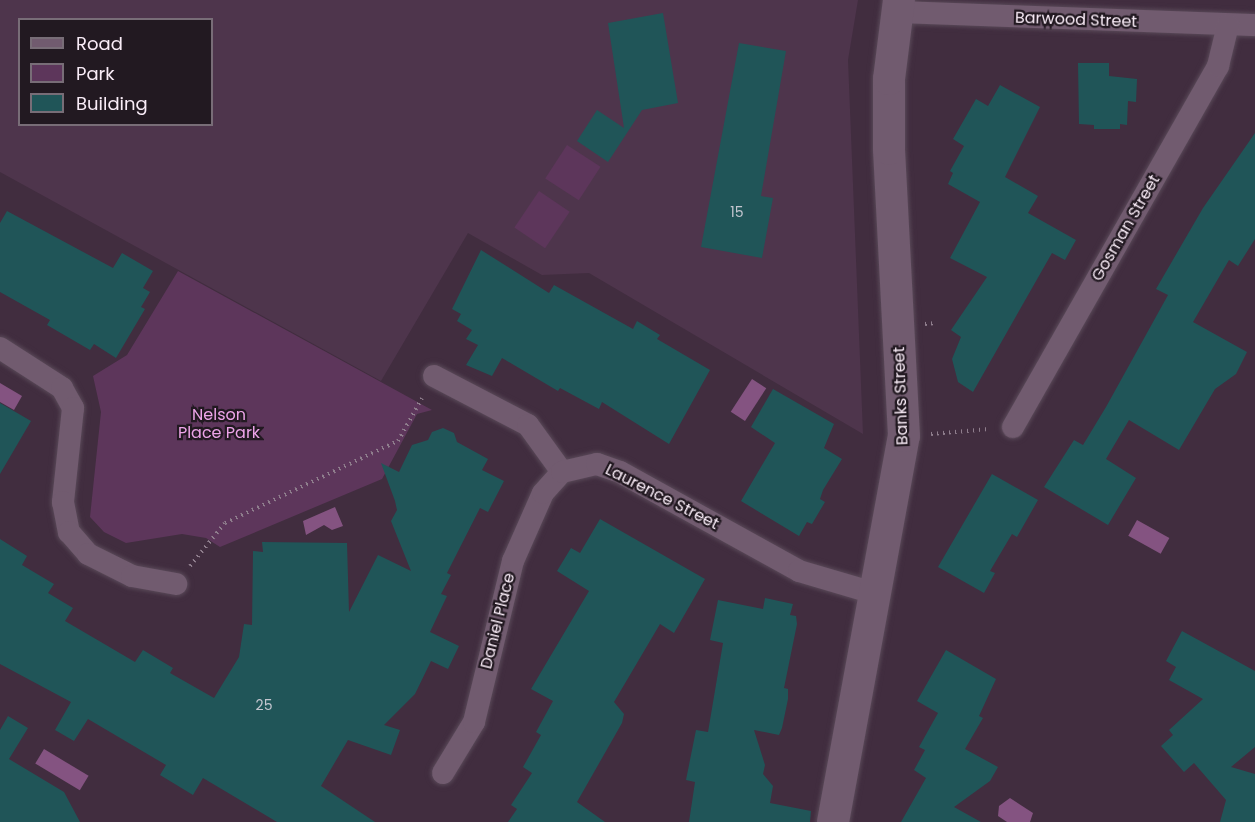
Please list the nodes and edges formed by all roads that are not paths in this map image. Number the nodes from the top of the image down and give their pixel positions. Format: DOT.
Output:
graph roads {
  1 [pos="898,6"];
  2 [pos="1228,24"];
  3 [pos="1255,25"];
  4 [pos="0,348"];
  5 [pos="434,376"];
  6 [pos="1013,427"];
  7 [pos="562,472"];
  8 [pos="176,584"];
  9 [pos="877,594"];
  10 [pos="443,773"];
  11 [pos="833,822"];
  1 -- 2 [label="street, Barwood Street"];
  1 -- 9 [label="main road, Banks Street"];
  2 -- 3 [label="street, Barwood Street"];
  2 -- 6 [label="street, Gosman Street"];
  4 -- 8 [label="street"];
  5 -- 7 [label="street"];
  7 -- 9 [label="street, Laurence Street"];
  7 -- 10 [label="street, Daniel Place"];
  9 -- 11 [label="main road, Banks Street"];
}
